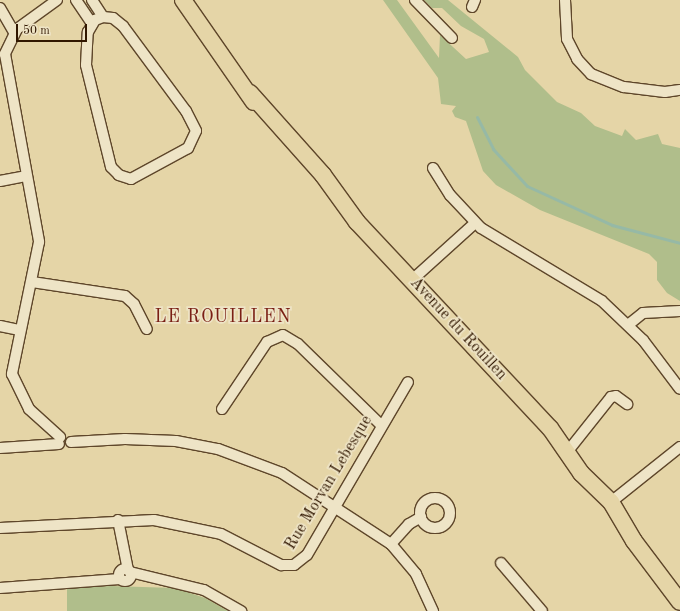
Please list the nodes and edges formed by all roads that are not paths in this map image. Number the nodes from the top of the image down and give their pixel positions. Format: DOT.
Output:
graph roads {
  1 [pos="57,0"];
  2 [pos="76,0"];
  3 [pos="92,0"];
  4 [pos="183,0"];
  5 [pos="415,0"];
  6 [pos="565,0"];
  7 [pos="0,8"];
  8 [pos="103,17"];
  9 [pos="92,24"];
  10 [pos="14,32"];
  11 [pos="452,38"];
  12 [pos="680,90"];
  13 [pos="433,168"];
  14 [pos="26,176"];
  15 [pos="0,181"];
  16 [pos="475,223"];
  17 [pos="412,280"];
  18 [pos="32,282"];
  19 [pos="680,311"];
  20 [pos="628,325"];
  21 [pos="0,326"];
  22 [pos="147,329"];
  23 [pos="19,330"];
  24 [pos="408,382"];
  25 [pos="680,390"];
  26 [pos="627,404"];
  27 [pos="222,409"];
  28 [pos="381,425"];
  29 [pos="59,441"];
  30 [pos="680,447"];
  31 [pos="0,448"];
  32 [pos="570,454"];
  33 [pos="615,499"];
  34 [pos="335,505"];
  35 [pos="421,517"];
  36 [pos="118,520"];
  37 [pos="0,528"];
  38 [pos="391,544"];
  39 [pos="501,562"];
  40 [pos="125,574"];
  41 [pos="0,588"];
  42 [pos="680,601"];
  43 [pos="241,611"];
  44 [pos="432,611"];
  45 [pos="542,611"];
  1 -- 10 [label="street"];
  2 -- 9 [label="street"];
  3 -- 8 [label="street"];
  4 -- 17 [label="main road, Avenue du Rouillen"];
  5 -- 11 [label="street"];
  6 -- 12 [label="street"];
  7 -- 10 [label="street"];
  8 -- 9 [label="street"];
  8 -- 9 [label="street"];
  10 -- 14 [label="street"];
  13 -- 16 [label="street"];
  14 -- 15 [label="street"];
  14 -- 18 [label="street"];
  16 -- 17 [label="street"];
  16 -- 20 [label="street"];
  17 -- 32 [label="main road, Avenue du Rouillen"];
  18 -- 22 [label="street"];
  18 -- 23 [label="street"];
  19 -- 20 [label="street"];
  20 -- 25 [label="street"];
  21 -- 23 [label="street"];
  23 -- 29 [label="street"];
  24 -- 28 [label="street, Rue Morvan Lebesque"];
  26 -- 32 [label="street"];
  27 -- 28 [label="street"];
  28 -- 34 [label="street, Rue Morvan Lebesque"];
  29 -- 31 [label="street"];
  29 -- 34 [label="street"];
  30 -- 33 [label="street"];
  32 -- 33 [label="main road, Avenue du Rouillen"];
  33 -- 42 [label="main road, Avenue du Rouillen"];
  34 -- 36 [label="street, Rue Morvan Lebesque"];
  34 -- 38 [label="street"];
  35 -- 38 [label="street"];
  36 -- 37 [label="street, Rue Morvan Lebesque"];
  36 -- 40 [label="street"];
  38 -- 44 [label="street"];
  39 -- 45 [label="street"];
  40 -- 41 [label="street"];
  40 -- 43 [label="street"];
}
